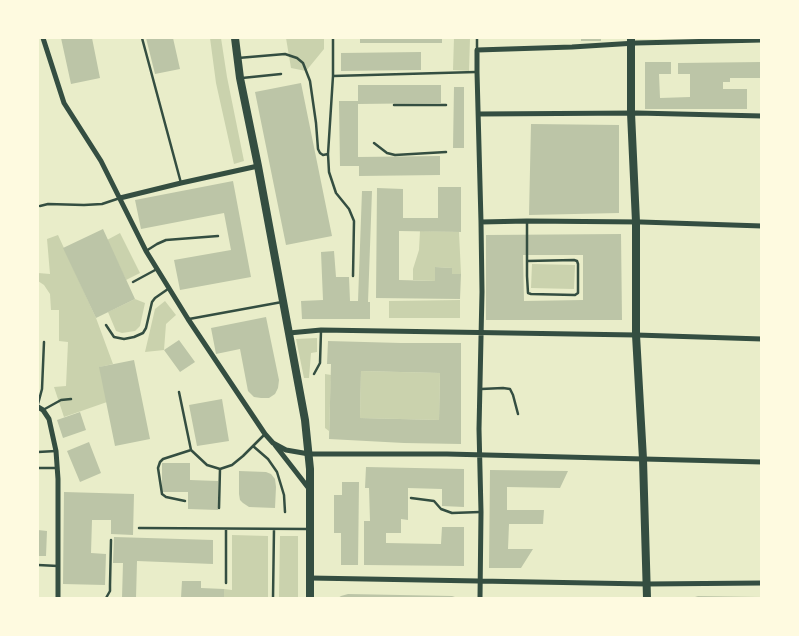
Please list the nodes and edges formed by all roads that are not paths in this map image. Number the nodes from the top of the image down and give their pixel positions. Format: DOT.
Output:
graph roads {
  1 [pos="43,38"];
  2 [pos="142,38"];
  3 [pos="235,38"];
  4 [pos="333,38"];
  5 [pos="477,38"];
  6 [pos="762,40"];
  7 [pos="631,41"];
  8 [pos="477,50"];
  9 [pos="238,58"];
  10 [pos="477,72"];
  11 [pos="281,74"];
  12 [pos="333,76"];
  13 [pos="240,78"];
  14 [pos="394,105"];
  15 [pos="446,105"];
  16 [pos="631,113"];
  17 [pos="479,114"];
  18 [pos="762,116"];
  19 [pos="374,143"];
  20 [pos="446,152"];
  21 [pos="328,154"];
  22 [pos="258,166"];
  23 [pos="181,182"];
  24 [pos="120,198"];
  25 [pos="40,206"];
  26 [pos="527,221"];
  27 [pos="481,222"];
  28 [pos="636,222"];
  29 [pos="762,226"];
  30 [pos="218,236"];
  31 [pos="146,251"];
  32 [pos="527,261"];
  33 [pos="157,269"];
  34 [pos="353,276"];
  35 [pos="133,282"];
  36 [pos="168,289"];
  37 [pos="283,302"];
  38 [pos="188,319"];
  39 [pos="106,325"];
  40 [pos="321,330"];
  41 [pos="481,332"];
  42 [pos="289,333"];
  43 [pos="636,335"];
  44 [pos="762,339"];
  45 [pos="44,342"];
  46 [pos="314,374"];
  47 [pos="480,389"];
  48 [pos="179,392"];
  49 [pos="71,399"];
  50 [pos="38,406"];
  51 [pos="43,410"];
  52 [pos="518,414"];
  53 [pos="265,434"];
  54 [pos="273,443"];
  55 [pos="252,446"];
  56 [pos="191,450"];
  57 [pos="56,451"];
  58 [pos="38,452"];
  59 [pos="309,454"];
  60 [pos="480,455"];
  61 [pos="643,459"];
  62 [pos="762,462"];
  63 [pos="38,468"];
  64 [pos="57,468"];
  65 [pos="220,469"];
  66 [pos="310,490"];
  67 [pos="411,498"];
  68 [pos="185,501"];
  69 [pos="219,508"];
  70 [pos="285,512"];
  71 [pos="481,512"];
  72 [pos="139,528"];
  73 [pos="226,528"];
  74 [pos="274,529"];
  75 [pos="310,529"];
  76 [pos="111,540"];
  77 [pos="38,566"];
  78 [pos="58,566"];
  79 [pos="310,578"];
  80 [pos="480,581"];
  81 [pos="226,583"];
  82 [pos="762,583"];
  83 [pos="647,584"];
  84 [pos="58,598"];
  85 [pos="106,598"];
  86 [pos="273,598"];
  87 [pos="310,598"];
  88 [pos="480,598"];
  89 [pos="647,598"];
  1 -- 24 [label="street"];
  2 -- 23 [label="lane"];
  3 -- 9 [label="main road"];
  4 -- 12 [label="lane"];
  5 -- 8 [label="lane"];
  6 -- 7 [label="street"];
  7 -- 8 [label="street"];
  7 -- 16 [label="main road"];
  8 -- 10 [label="street"];
  9 -- 13 [label="main road"];
  9 -- 21 [label="lane"];
  10 -- 12 [label="lane"];
  10 -- 17 [label="street"];
  11 -- 13 [label="lane"];
  12 -- 21 [label="lane"];
  13 -- 22 [label="main road"];
  14 -- 15 [label="lane"];
  16 -- 17 [label="street"];
  16 -- 18 [label="street"];
  16 -- 28 [label="main road"];
  17 -- 27 [label="street"];
  19 -- 20 [label="lane"];
  21 -- 34 [label="lane"];
  22 -- 23 [label="street"];
  22 -- 37 [label="main road"];
  23 -- 24 [label="street"];
  24 -- 25 [label="lane"];
  24 -- 31 [label="street"];
  26 -- 27 [label="street"];
  26 -- 28 [label="street"];
  26 -- 32 [label="lane"];
  27 -- 41 [label="street"];
  28 -- 29 [label="street"];
  28 -- 43 [label="main road"];
  30 -- 31 [label="lane"];
  31 -- 33 [label="street"];
  32 -- 32 [label="lane"];
  33 -- 35 [label="lane"];
  33 -- 36 [label="street"];
  36 -- 38 [label="street"];
  36 -- 39 [label="lane"];
  37 -- 38 [label="lane"];
  37 -- 42 [label="main road"];
  38 -- 53 [label="street"];
  40 -- 41 [label="street"];
  40 -- 42 [label="street"];
  40 -- 46 [label="lane"];
  41 -- 43 [label="street"];
  41 -- 47 [label="street"];
  42 -- 59 [label="main road"];
  43 -- 44 [label="street"];
  43 -- 61 [label="main road"];
  45 -- 50 [label="lane"];
  47 -- 52 [label="lane"];
  47 -- 60 [label="street"];
  48 -- 56 [label="lane"];
  49 -- 51 [label="lane"];
  50 -- 51 [label="street"];
  51 -- 57 [label="street"];
  53 -- 54 [label="street"];
  53 -- 55 [label="lane"];
  54 -- 59 [label="street"];
  54 -- 66 [label="street"];
  55 -- 65 [label="lane"];
  55 -- 70 [label="lane"];
  56 -- 65 [label="lane"];
  56 -- 68 [label="lane"];
  57 -- 58 [label="lane"];
  57 -- 64 [label="street"];
  59 -- 60 [label="street"];
  59 -- 66 [label="main road"];
  60 -- 61 [label="street"];
  60 -- 71 [label="street"];
  61 -- 62 [label="street"];
  61 -- 83 [label="main road"];
  63 -- 64 [label="lane"];
  64 -- 78 [label="street"];
  65 -- 69 [label="lane"];
  66 -- 75 [label="main road"];
  67 -- 71 [label="lane"];
  71 -- 80 [label="street"];
  72 -- 73 [label="lane"];
  73 -- 74 [label="lane"];
  73 -- 81 [label="lane"];
  74 -- 75 [label="lane"];
  74 -- 86 [label="lane"];
  75 -- 79 [label="main road"];
  76 -- 85 [label="lane"];
  77 -- 78 [label="lane"];
  78 -- 84 [label="street"];
  79 -- 80 [label="street"];
  79 -- 87 [label="main road"];
  80 -- 83 [label="street"];
  80 -- 88 [label="street"];
  82 -- 83 [label="street"];
  83 -- 89 [label="main road"];
}
